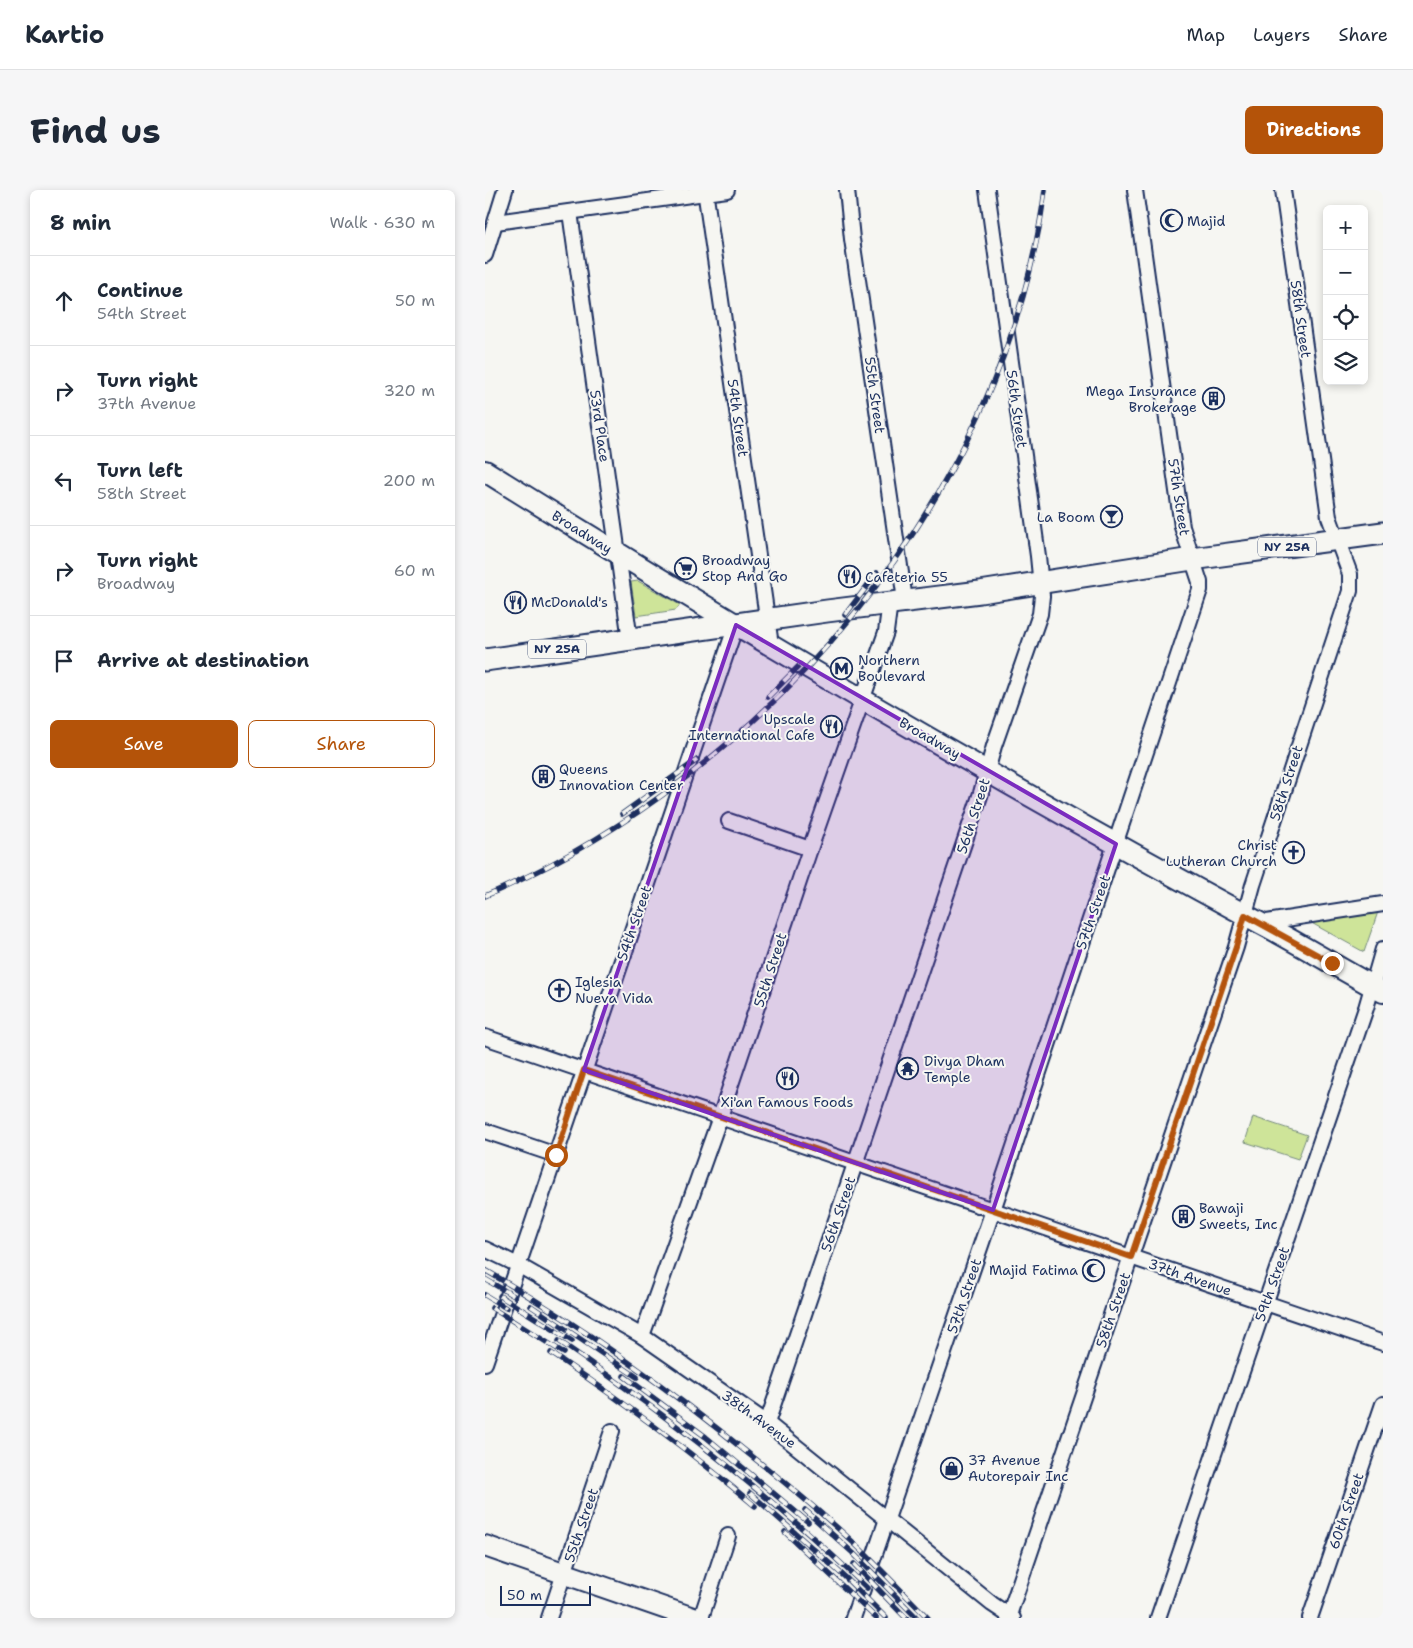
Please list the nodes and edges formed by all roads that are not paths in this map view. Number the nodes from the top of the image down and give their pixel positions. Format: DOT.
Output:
graph roads {
  1 [pos="505,190"];
  2 [pos="727,190"];
  3 [pos="847,190"];
  4 [pos="987,190"];
  5 [pos="1135,190"];
  6 [pos="1283,190"];
  7 [pos="706,191"];
  8 [pos="570,212"];
  9 [pos="496,222"];
  10 [pos="485,255"];
  11 [pos="485,471"];
  12 [pos="1383,533"];
  13 [pos="1338,540"];
  14 [pos="617,554"];
  15 [pos="1192,559"];
  16 [pos="1041,583"];
  17 [pos="897,601"];
  18 [pos="769,620"];
  19 [pos="736,624"];
  20 [pos="630,640"];
  21 [pos="771,645"];
  22 [pos="485,660"];
  23 [pos="863,700"];
  24 [pos="987,771"];
  25 [pos="729,821"];
  26 [pos="1116,844"];
  27 [pos="810,849"];
  28 [pos="1383,904"];
  29 [pos="1252,919"];
  30 [pos="1383,948"];
  31 [pos="1378,989"];
  32 [pos="485,1037"];
  33 [pos="584,1070"];
  34 [pos="721,1117"];
  35 [pos="485,1131"];
  36 [pos="556,1155"];
  37 [pos="855,1162"];
  38 [pos="993,1210"];
  39 [pos="485,1249"];
  40 [pos="1131,1257"];
  41 [pos="518,1265"];
  42 [pos="1265,1303"];
  43 [pos="642,1336"];
  44 [pos="1383,1344"];
  45 [pos="485,1363"];
  46 [pos="1383,1404"];
  47 [pos="767,1423"];
  48 [pos="613,1431"];
  49 [pos="887,1520"];
  50 [pos="728,1536"];
  51 [pos="485,1546"];
  52 [pos="565,1574"];
  53 [pos="1010,1617"];
  54 [pos="549,1618"];
  55 [pos="693,1618"];
  56 [pos="701,1618"];
  57 [pos="853,1618"];
  58 [pos="1158,1618"];
  59 [pos="1309,1618"];
  1 -- 9 [label="street"];
  2 -- 7 [label="street"];
  3 -- 17 [label="street, 55th Street"];
  4 -- 16 [label="street, 56th Street"];
  5 -- 15 [label="street, 57th Street"];
  6 -- 13 [label="street, 58th Street"];
  7 -- 8 [label="street"];
  7 -- 18 [label="street, 54th Street"];
  8 -- 9 [label="street"];
  8 -- 14 [label="street, 53rd Place"];
  9 -- 10 [label="street"];
  11 -- 14 [label="main road, Broadway"];
  12 -- 13 [label="main road, NY 25A"];
  13 -- 15 [label="main road, NY 25A"];
  13 -- 29 [label="street, 58th Street"];
  14 -- 19 [label="main road, Broadway"];
  14 -- 20 [label="street, 53rd Place"];
  15 -- 16 [label="main road, NY 25A"];
  15 -- 26 [label="street, 57th Street"];
  16 -- 17 [label="main road, NY 25A"];
  16 -- 24 [label="street, 56th Street"];
  17 -- 18 [label="main road, NY 25A"];
  17 -- 23 [label="street, 55th Street"];
  18 -- 19 [label="main road, NY 25A"];
  18 -- 21 [label="street, 54th Street"];
  19 -- 20 [label="main road, NY 25A"];
  19 -- 21 [label="main road, Broadway"];
  19 -- 33 [label="street, 54th Street"];
  20 -- 22 [label="main road, NY 25A"];
  21 -- 23 [label="main road, Broadway"];
  23 -- 24 [label="main road, Broadway"];
  23 -- 27 [label="street, 55th Street"];
  24 -- 26 [label="main road, Broadway"];
  24 -- 37 [label="street, 56th Street"];
  25 -- 27 [label="street"];
  26 -- 29 [label="main road, Broadway"];
  26 -- 38 [label="street, 57th Street"];
  27 -- 34 [label="street, 55th Street"];
  28 -- 29 [label="street"];
  29 -- 31 [label="main road, Broadway"];
  29 -- 40 [label="street, 58th Street"];
  30 -- 31 [label="street, 59th Street"];
  31 -- 42 [label="street, 59th Street"];
  32 -- 33 [label="street, 37th Avenue"];
  33 -- 34 [label="street, 37th Avenue"];
  33 -- 36 [label="street, 54th Street"];
  34 -- 37 [label="street, 37th Avenue"];
  34 -- 43 [label="street, 55th Street"];
  35 -- 36 [label="street"];
  36 -- 41 [label="street, 54th Street"];
  37 -- 38 [label="street, 37th Avenue"];
  37 -- 47 [label="street, 56th Street"];
  38 -- 40 [label="street, 37th Avenue"];
  38 -- 49 [label="street, 57th Street"];
  39 -- 41 [label="street, 38th Avenue"];
  40 -- 42 [label="street, 37th Avenue"];
  40 -- 53 [label="street, 58th Street"];
  41 -- 43 [label="street, 38th Avenue"];
  41 -- 45 [label="street, 54th Street"];
  42 -- 44 [label="street, 37th Avenue"];
  42 -- 58 [label="street, 59th Street"];
  43 -- 47 [label="street, 38th Avenue"];
  46 -- 59 [label="street, 60th Street"];
  47 -- 49 [label="street, 38th Avenue"];
  48 -- 52 [label="street, 55th Street"];
  49 -- 53 [label="street, 38th Avenue"];
  49 -- 57 [label="street, 57th Street"];
  50 -- 56 [label="street"];
  51 -- 52 [label="main road"];
  52 -- 54 [label="street, 55th Street"];
  52 -- 55 [label="main road"];
}
